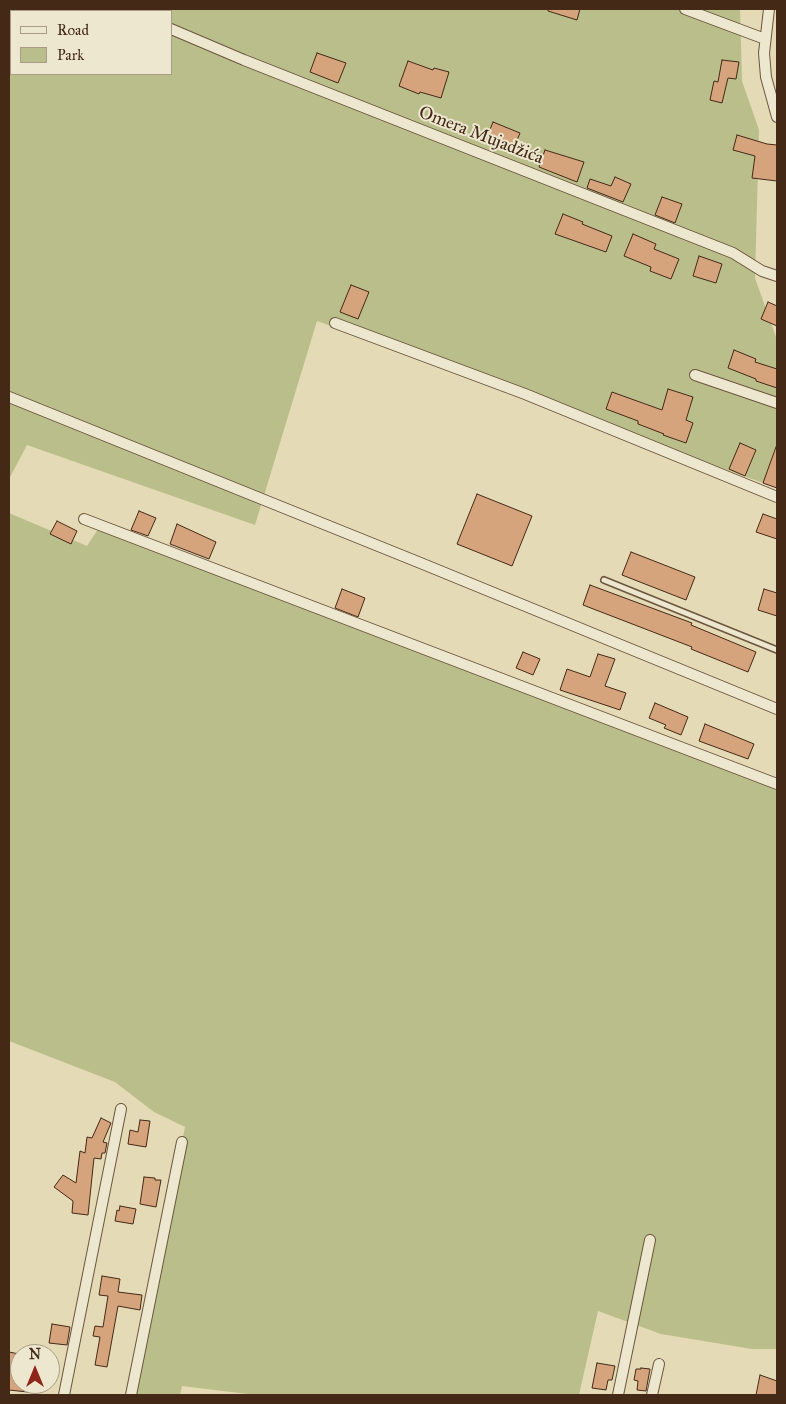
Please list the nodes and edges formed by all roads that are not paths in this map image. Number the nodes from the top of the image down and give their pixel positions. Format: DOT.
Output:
graph roads {
  1 [pos="685,9"];
  2 [pos="769,9"];
  3 [pos="172,29"];
  4 [pos="765,39"];
  5 [pos="777,118"];
  6 [pos="777,276"];
  7 [pos="336,323"];
  8 [pos="695,375"];
  9 [pos="9,397"];
  10 [pos="777,403"];
  11 [pos="777,498"];
  12 [pos="84,519"];
  13 [pos="604,580"];
  14 [pos="777,650"];
  15 [pos="777,709"];
  16 [pos="777,784"];
  17 [pos="121,1109"];
  18 [pos="182,1142"];
  19 [pos="650,1240"];
  20 [pos="659,1364"];
  21 [pos="64,1395"];
  22 [pos="131,1395"];
  23 [pos="618,1395"];
  24 [pos="652,1395"];
  1 -- 4 [label="street"];
  2 -- 4 [label="street"];
  3 -- 6 [label="street, Omera Mujadžića"];
  4 -- 5 [label="street"];
  7 -- 11 [label="street"];
  8 -- 10 [label="street"];
  9 -- 15 [label="street"];
  12 -- 16 [label="street"];
  13 -- 14 [label="lane"];
  17 -- 21 [label="street"];
  18 -- 22 [label="street"];
  19 -- 23 [label="street"];
  20 -- 24 [label="street"];
}
